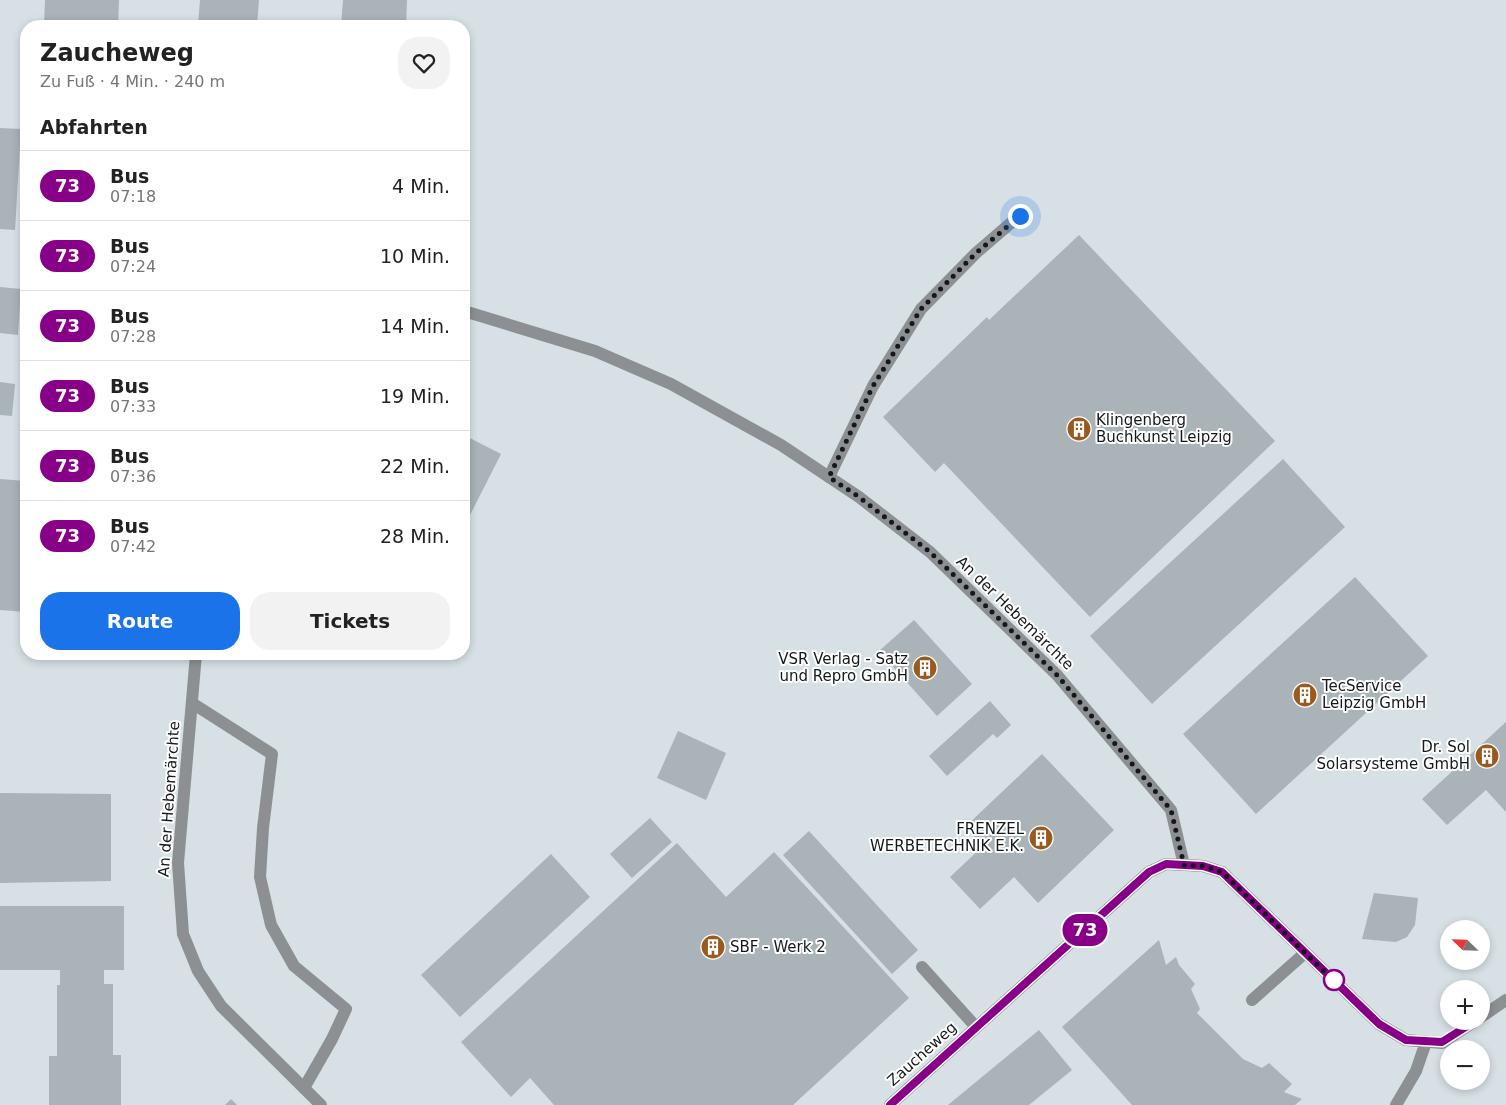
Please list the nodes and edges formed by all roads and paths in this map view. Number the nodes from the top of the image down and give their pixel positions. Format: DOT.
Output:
graph roads {
  1 [pos="1020,216"];
  2 [pos="470,313"];
  3 [pos="829,477"];
  4 [pos="196,660"];
  5 [pos="192,703"];
  6 [pos="1184,865"];
  7 [pos="1306,953"];
  8 [pos="922,967"];
  9 [pos="1252,1000"];
  10 [pos="1506,1000"];
  11 [pos="1490,1011"];
  12 [pos="976,1027"];
  13 [pos="1461,1030"];
  14 [pos="1426,1042"];
  15 [pos="304,1088"];
  16 [pos="321,1105"];
  17 [pos="890,1105"];
  18 [pos="1396,1105"];
  1 -- 3 [label="street"];
  2 -- 3 [label="street, An der Hebemärchte"];
  3 -- 6 [label="street, An der Hebemärchte"];
  4 -- 5 [label="street, An der Hebemärchte"];
  5 -- 15 [label="street, An der Hebemärchte"];
  5 -- 15 [label="street"];
  6 -- 7 [label="street"];
  6 -- 12 [label="street, Zaucheweg"];
  7 -- 9 [label="street"];
  7 -- 14 [label="street"];
  8 -- 12 [label="street"];
  10 -- 11 [label="street"];
  12 -- 17 [label="street, Zaucheweg"];
  13 -- 14 [label="street"];
  14 -- 18 [label="street"];
  15 -- 16 [label="street, An der Hebemärchte"];
}
